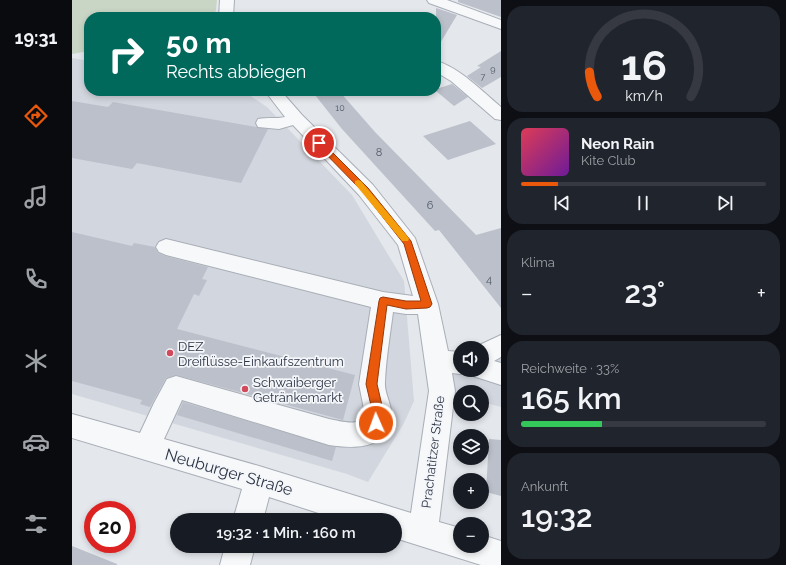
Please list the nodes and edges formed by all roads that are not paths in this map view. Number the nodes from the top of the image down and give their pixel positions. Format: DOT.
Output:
graph roads {
  1 [pos="229,0"];
  2 [pos="434,0"];
  3 [pos="227,12"];
  4 [pos="501,25"];
  5 [pos="441,69"];
  6 [pos="277,96"];
  7 [pos="501,115"];
  8 [pos="296,119"];
  9 [pos="264,123"];
  10 [pos="166,247"];
  11 [pos="383,301"];
  12 [pos="427,304"];
  13 [pos="501,346"];
  14 [pos="489,352"];
  15 [pos="449,362"];
  16 [pos="489,370"];
  17 [pos="501,374"];
  18 [pos="72,426"];
  19 [pos="146,448"];
  20 [pos="259,480"];
  21 [pos="250,513"];
  22 [pos="364,513"];
  23 [pos="402,525"];
  24 [pos="423,532"];
  25 [pos="453,543"];
  26 [pos="238,553"];
  27 [pos="235,565"];
  1 -- 3 [label="street"];
  2 -- 4 [label="street"];
  5 -- 7 [label="street"];
  6 -- 8 [label="street, Prachatitzer Straße"];
  8 -- 9 [label="street"];
  8 -- 12 [label="street, Prachatitzer Straße"];
  10 -- 11 [label="street"];
  11 -- 12 [label="street"];
  11 -- 19 [label="street"];
  12 -- 15 [label="street, Prachatitzer Straße"];
  13 -- 14 [label="street"];
  15 -- 24 [label="street, Prachatitzer Straße"];
  16 -- 17 [label="street"];
  18 -- 19 [label="street, Neuburger Straße"];
  19 -- 20 [label="street, Neuburger Straße"];
  20 -- 21 [label="street"];
  20 -- 22 [label="street, Neuburger Straße"];
  23 -- 24 [label="street"];
  24 -- 25 [label="street"];
  26 -- 27 [label="street"];
}
